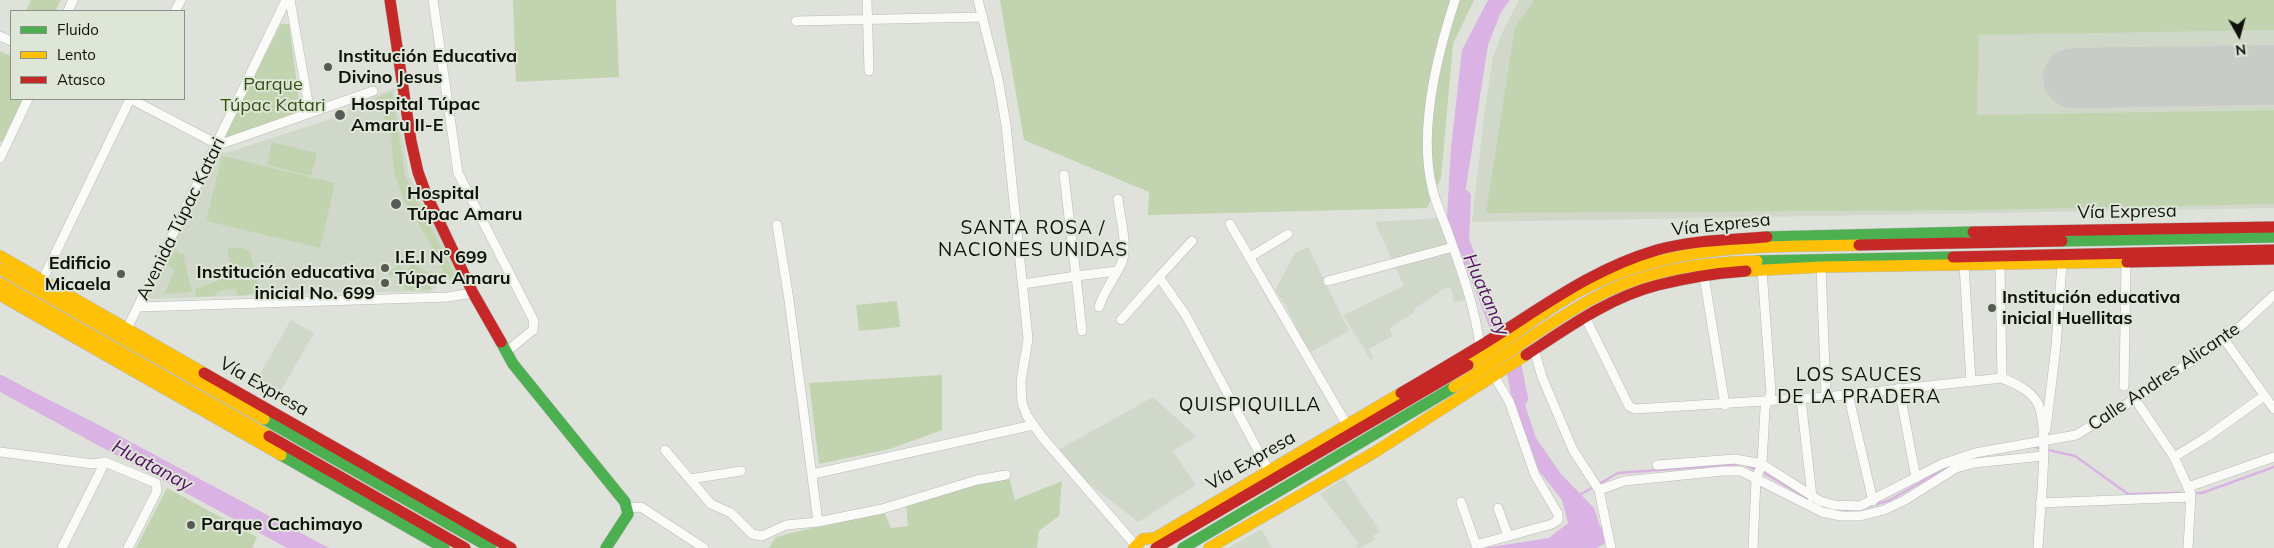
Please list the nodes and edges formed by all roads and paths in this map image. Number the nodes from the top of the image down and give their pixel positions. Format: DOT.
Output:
graph roads {
  1 [pos="286,0"];
  2 [pos="290,0"];
  3 [pos="390,0"];
  4 [pos="433,0"];
  5 [pos="867,0"];
  6 [pos="978,0"];
  7 [pos="1455,0"];
  8 [pos="983,17"];
  9 [pos="867,20"];
  10 [pos="796,21"];
  11 [pos="868,71"];
  12 [pos="373,91"];
  13 [pos="27,100"];
  14 [pos="131,100"];
  15 [pos="133,100"];
  16 [pos="310,113"];
  17 [pos="3,143"];
  18 [pos="217,144"];
  19 [pos="0,158"];
  20 [pos="1064,175"];
  21 [pos="1118,200"];
  22 [pos="1230,224"];
  23 [pos="777,225"];
  24 [pos="2274,227"];
  25 [pos="2190,228"];
  26 [pos="1288,234"];
  27 [pos="2274,238"];
  28 [pos="2154,240"];
  29 [pos="1192,241"];
  30 [pos="1453,247"];
  31 [pos="2274,250"];
  32 [pos="2155,252"];
  33 [pos="0,256"];
  34 [pos="1250,257"];
  35 [pos="2274,259"];
  36 [pos="2191,261"];
  37 [pos="2126,262"];
  38 [pos="2062,263"];
  39 [pos="2000,264"];
  40 [pos="1964,265"];
  41 [pos="1821,267"];
  42 [pos="0,269"];
  43 [pos="1762,270"];
  44 [pos="1117,271"];
  45 [pos="1076,276"];
  46 [pos="1704,276"];
  47 [pos="1159,277"];
  48 [pos="42,281"];
  49 [pos="1328,281"];
  50 [pos="0,283"];
  51 [pos="1023,284"];
  52 [pos="473,293"];
  53 [pos="0,295"];
  54 [pos="2274,295"];
  55 [pos="138,307"];
  56 [pos="1099,307"];
  57 [pos="1585,317"];
  58 [pos="1121,320"];
  59 [pos="127,329"];
  60 [pos="1082,331"];
  61 [pos="1529,337"];
  62 [pos="2224,339"];
  63 [pos="506,352"];
  64 [pos="1487,361"];
  65 [pos="192,378"];
  66 [pos="2002,378"];
  67 [pos="1971,382"];
  68 [pos="226,385"];
  69 [pos="2124,386"];
  70 [pos="1899,388"];
  71 [pos="186,389"];
  72 [pos="1848,394"];
  73 [pos="2264,396"];
  74 [pos="1826,397"];
  75 [pos="1801,399"];
  76 [pos="2136,399"];
  77 [pos="1767,402"];
  78 [pos="1725,405"];
  79 [pos="2274,409"];
  80 [pos="211,415"];
  81 [pos="286,419"];
  82 [pos="1033,424"];
  83 [pos="1347,425"];
  84 [pos="312,446"];
  85 [pos="269,448"];
  86 [pos="2044,448"];
  87 [pos="665,450"];
  88 [pos="0,452"];
  89 [pos="305,457"];
  90 [pos="2174,457"];
  91 [pos="2274,457"];
  92 [pos="105,462"];
  93 [pos="1656,465"];
  94 [pos="1761,466"];
  95 [pos="741,471"];
  96 [pos="1269,471"];
  97 [pos="813,474"];
  98 [pos="1006,475"];
  99 [pos="1756,478"];
  100 [pos="1916,478"];
  101 [pos="690,479"];
  102 [pos="1599,490"];
  103 [pos="2190,492"];
  104 [pos="1812,497"];
  105 [pos="1873,501"];
  106 [pos="1461,502"];
  107 [pos="2040,503"];
  108 [pos="628,508"];
  109 [pos="1498,508"];
  110 [pos="818,522"];
  111 [pos="1508,536"];
  112 [pos="1162,544"];
  113 [pos="1135,547"];
  114 [pos="1473,547"];
  115 [pos="62,548"];
  116 [pos="128,548"];
  117 [pos="444,548"];
  118 [pos="465,548"];
  119 [pos="491,548"];
  120 [pos="511,548"];
  121 [pos="606,548"];
  122 [pos="704,548"];
  123 [pos="1183,548"];
  124 [pos="1209,548"];
  125 [pos="1611,548"];
  126 [pos="1753,548"];
  127 [pos="2038,548"];
  128 [pos="2188,548"];
  1 -- 18 [label="street, Avenida Túpac Katari"];
  2 -- 16 [label="street"];
  3 -- 52 [label="main road"];
  4 -- 63 [label="street"];
  5 -- 9 [label="street"];
  6 -- 8 [label="street"];
  7 -- 30 [label="street"];
  8 -- 9 [label="street"];
  8 -- 51 [label="street"];
  9 -- 10 [label="street"];
  9 -- 11 [label="street"];
  12 -- 16 [label="street"];
  13 -- 17 [label="street"];
  14 -- 48 [label="street"];
  15 -- 18 [label="street"];
  16 -- 18 [label="street"];
  17 -- 19 [label="street"];
  18 -- 55 [label="street, Avenida Túpac Katari"];
  20 -- 45 [label="street"];
  21 -- 44 [label="street"];
  22 -- 34 [label="street"];
  23 -- 97 [label="street"];
  24 -- 25 [label="main road, Vía Expresa"];
  25 -- 28 [label="main road"];
  25 -- 61 [label="main road, Vía Expresa"];
  26 -- 34 [label="street"];
  27 -- 28 [label="main road, Vía Expresa"];
  28 -- 61 [label="main road, Vía Expresa"];
  29 -- 47 [label="street"];
  30 -- 49 [label="street"];
  30 -- 64 [label="street"];
  31 -- 32 [label="main road, Vía Expresa"];
  32 -- 36 [label="main road"];
  32 -- 61 [label="main road, Vía Expresa"];
  33 -- 48 [label="main road, Vía Expresa"];
  34 -- 83 [label="street"];
  35 -- 36 [label="main road, Vía Expresa"];
  36 -- 37 [label="main road, Vía Expresa"];
  37 -- 38 [label="main road, Vía Expresa"];
  37 -- 69 [label="street"];
  38 -- 39 [label="main road, Vía Expresa"];
  38 -- 86 [label="street"];
  39 -- 40 [label="main road, Vía Expresa"];
  39 -- 66 [label="street"];
  40 -- 41 [label="main road, Vía Expresa"];
  40 -- 67 [label="street"];
  41 -- 43 [label="main road, Vía Expresa"];
  41 -- 74 [label="street"];
  42 -- 65 [label="main road, Vía Expresa"];
  43 -- 46 [label="main road, Vía Expresa"];
  43 -- 77 [label="street"];
  44 -- 45 [label="street"];
  44 -- 56 [label="street"];
  45 -- 51 [label="street"];
  45 -- 60 [label="street"];
  46 -- 57 [label="main road, Vía Expresa"];
  46 -- 78 [label="street"];
  47 -- 58 [label="street"];
  47 -- 96 [label="street"];
  48 -- 59 [label="main road, Vía Expresa"];
  50 -- 71 [label="main road"];
  51 -- 82 [label="street"];
  52 -- 55 [label="street"];
  52 -- 63 [label="main road"];
  53 -- 80 [label="main road"];
  54 -- 62 [label="street, Calle Andres Alicante"];
  55 -- 59 [label="street, Avenida Túpac Katari"];
  57 -- 61 [label="main road, Vía Expresa"];
  57 -- 78 [label="street"];
  59 -- 68 [label="main road, Vía Expresa"];
  61 -- 64 [label="main road, Vía Expresa"];
  61 -- 64 [label="main road, Vía Expresa"];
  61 -- 102 [label="street"];
  62 -- 73 [label="street"];
  62 -- 76 [label="street, Calle Andres Alicante"];
  63 -- 108 [label="main road"];
  64 -- 83 [label="main road, Vía Expresa"];
  64 -- 111 [label="street"];
  64 -- 112 [label="main road, Vía Expresa"];
  64 -- 123 [label="main road, Vía Expresa"];
  64 -- 124 [label="main road, Vía Expresa"];
  65 -- 68 [label="main road"];
  65 -- 84 [label="main road, Vía Expresa"];
  66 -- 67 [label="street"];
  66 -- 86 [label="street"];
  67 -- 70 [label="street"];
  68 -- 81 [label="main road, Vía Expresa"];
  70 -- 72 [label="street"];
  70 -- 100 [label="street"];
  71 -- 80 [label="main road"];
  71 -- 89 [label="main road"];
  72 -- 74 [label="street"];
  72 -- 105 [label="street"];
  73 -- 79 [label="street"];
  73 -- 90 [label="street"];
  74 -- 75 [label="street"];
  75 -- 77 [label="street"];
  75 -- 104 [label="street"];
  76 -- 86 [label="street, Calle Andres Alicante"];
  76 -- 90 [label="street"];
  77 -- 78 [label="street"];
  77 -- 94 [label="street"];
  80 -- 85 [label="main road"];
  81 -- 84 [label="main road"];
  81 -- 120 [label="main road, Vía Expresa"];
  82 -- 97 [label="street"];
  82 -- 113 [label="street"];
  83 -- 96 [label="main road, Vía Expresa"];
  84 -- 119 [label="main road, Vía Expresa"];
  85 -- 89 [label="main road"];
  85 -- 117 [label="main road"];
  86 -- 99 [label="street"];
  86 -- 100 [label="street"];
  86 -- 107 [label="street"];
  87 -- 101 [label="street"];
  88 -- 92 [label="street"];
  89 -- 118 [label="main road"];
  90 -- 103 [label="street"];
  91 -- 103 [label="street"];
  92 -- 115 [label="street"];
  92 -- 116 [label="street"];
  93 -- 94 [label="street"];
  94 -- 99 [label="street"];
  94 -- 104 [label="street"];
  95 -- 101 [label="street"];
  96 -- 112 [label="main road, Vía Expresa"];
  97 -- 110 [label="street"];
  98 -- 110 [label="street"];
  99 -- 102 [label="street"];
  99 -- 126 [label="street"];
  100 -- 105 [label="street"];
  101 -- 110 [label="street"];
  102 -- 125 [label="street"];
  103 -- 107 [label="street"];
  103 -- 128 [label="street"];
  104 -- 105 [label="street"];
  106 -- 114 [label="street"];
  107 -- 127 [label="street"];
  108 -- 121 [label="main road"];
  108 -- 122 [label="street"];
  109 -- 111 [label="street"];
  111 -- 114 [label="street"];
  112 -- 113 [label="main road, Vía Expresa"];
}
